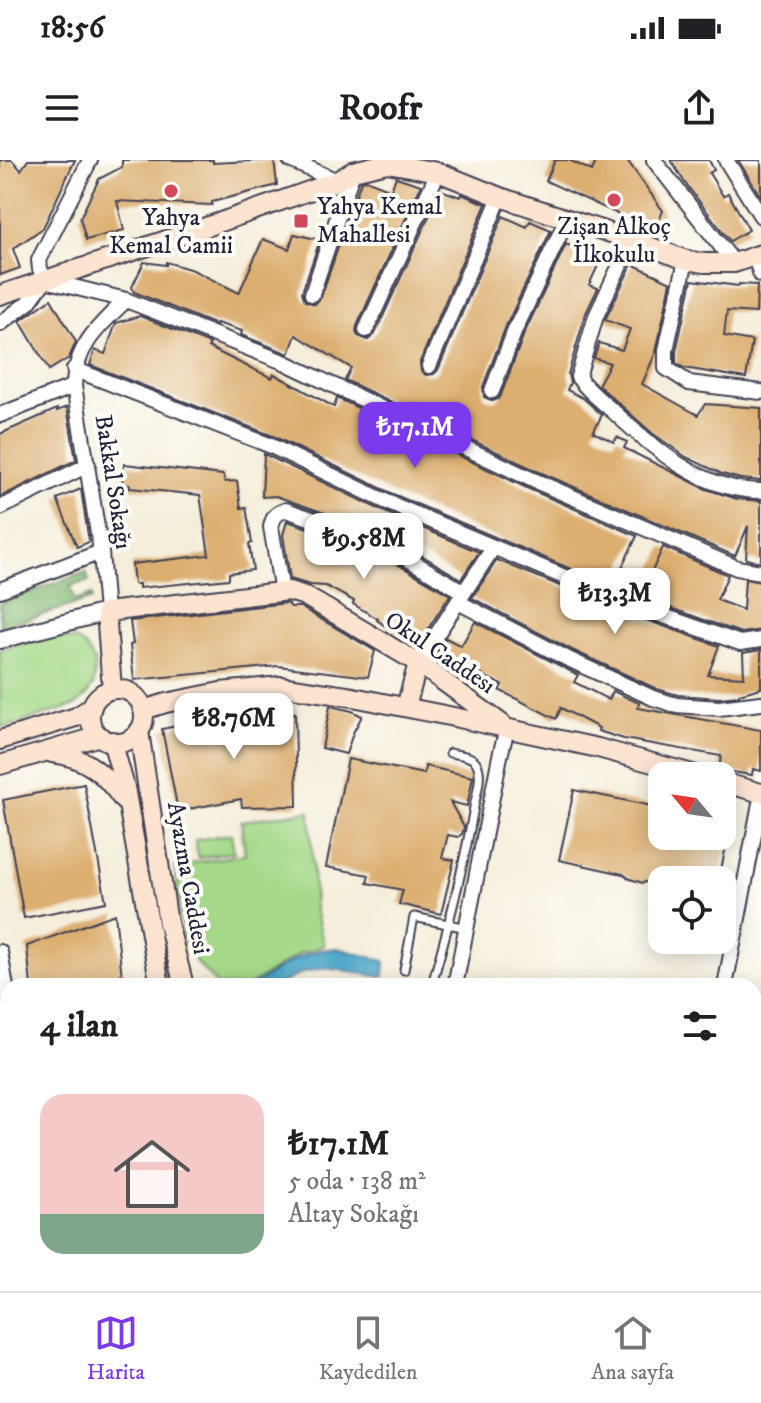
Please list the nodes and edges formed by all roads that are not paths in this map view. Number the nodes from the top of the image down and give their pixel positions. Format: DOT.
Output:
graph roads {
  1 [pos="90,160"];
  2 [pos="290,160"];
  3 [pos="654,160"];
  4 [pos="726,160"];
  5 [pos="438,172"];
  6 [pos="345,176"];
  7 [pos="500,197"];
  8 [pos="761,216"];
  9 [pos="567,219"];
  10 [pos="632,240"];
  11 [pos="758,255"];
  12 [pos="686,260"];
  13 [pos="734,263"];
  14 [pos="761,275"];
  15 [pos="45,280"];
  16 [pos="312,294"];
  17 [pos="0,295"];
  18 [pos="126,300"];
  19 [pos="0,324"];
  20 [pos="366,330"];
  21 [pos="429,366"];
  22 [pos="74,369"];
  23 [pos="74,386"];
  24 [pos="492,391"];
  25 [pos="761,392"];
  26 [pos="0,415"];
  27 [pos="88,465"];
  28 [pos="761,491"];
  29 [pos="0,508"];
  30 [pos="493,548"];
  31 [pos="101,552"];
  32 [pos="761,572"];
  33 [pos="0,590"];
  34 [pos="282,592"];
  35 [pos="461,597"];
  36 [pos="106,612"];
  37 [pos="0,640"];
  38 [pos="761,640"];
  39 [pos="418,663"];
  40 [pos="112,689"];
  41 [pos="761,703"];
  42 [pos="92,707"];
  43 [pos="406,707"];
  44 [pos="143,710"];
  45 [pos="507,728"];
  46 [pos="139,731"];
  47 [pos="106,739"];
  48 [pos="0,740"];
  49 [pos="45,752"];
  50 [pos="450,753"];
  51 [pos="649,762"];
  52 [pos="0,765"];
  53 [pos="736,787"];
  54 [pos="761,796"];
  55 [pos="128,806"];
  56 [pos="469,833"];
  57 [pos="485,837"];
  58 [pos="449,925"];
  59 [pos="467,928"];
  60 [pos="0,952"];
  61 [pos="178,964"];
  62 [pos="404,970"];
  63 [pos="434,977"];
  64 [pos="4,978"];
  65 [pos="159,978"];
  66 [pos="182,978"];
  67 [pos="191,978"];
  68 [pos="457,978"];
  69 [pos="727,978"];
  1 -- 15 [label="street"];
  2 -- 6 [label="street"];
  3 -- 13 [label="street"];
  4 -- 8 [label="street"];
  5 -- 6 [label="main road"];
  5 -- 7 [label="main road"];
  5 -- 20 [label="street"];
  6 -- 15 [label="main road"];
  6 -- 16 [label="street"];
  7 -- 9 [label="main road"];
  7 -- 21 [label="street"];
  9 -- 10 [label="main road"];
  9 -- 24 [label="street"];
  10 -- 12 [label="main road"];
  10 -- 28 [label="street"];
  11 -- 13 [label="main road"];
  11 -- 14 [label="street"];
  12 -- 13 [label="main road"];
  12 -- 25 [label="street"];
  15 -- 17 [label="main road"];
  15 -- 18 [label="street"];
  15 -- 19 [label="street"];
  18 -- 22 [label="street, Bakkal Sokağı"];
  18 -- 32 [label="street"];
  22 -- 23 [label="street, Bakkal Sokağı"];
  22 -- 30 [label="street"];
  23 -- 26 [label="street"];
  23 -- 27 [label="street, Bakkal Sokağı"];
  27 -- 29 [label="street"];
  27 -- 31 [label="street, Bakkal Sokağı"];
  30 -- 35 [label="street"];
  30 -- 38 [label="street"];
  31 -- 33 [label="street"];
  31 -- 36 [label="street, Bakkal Sokağı"];
  34 -- 35 [label="street"];
  34 -- 36 [label="main road, Okul Caddesı"];
  34 -- 39 [label="main road, Okul Caddesı"];
  35 -- 39 [label="street"];
  35 -- 41 [label="street"];
  36 -- 37 [label="street"];
  36 -- 40 [label="main road, Bakkal Sokağı"];
  39 -- 43 [label="main road"];
  39 -- 45 [label="main road, Okul Caddesı"];
  40 -- 42 [label="main road"];
  40 -- 44 [label="main road"];
  42 -- 47 [label="main road"];
  42 -- 48 [label="main road"];
  43 -- 44 [label="main road"];
  43 -- 45 [label="main road"];
  44 -- 46 [label="main road"];
  45 -- 51 [label="main road, Okul Caddesı"];
  45 -- 57 [label="street"];
  46 -- 47 [label="main road"];
  46 -- 61 [label="main road, Ayazma Caddesi"];
  47 -- 49 [label="main road"];
  47 -- 55 [label="main road, Ayazma Caddesi"];
  49 -- 52 [label="main road"];
  49 -- 55 [label="main road"];
  50 -- 56 [label="lane"];
  53 -- 54 [label="main road"];
  54 -- 69 [label="street"];
  55 -- 65 [label="main road, Ayazma Caddesi"];
  56 -- 57 [label="lane"];
  56 -- 58 [label="lane"];
  57 -- 59 [label="street"];
  58 -- 59 [label="lane"];
  58 -- 62 [label="lane"];
  58 -- 63 [label="lane"];
  59 -- 68 [label="street"];
  60 -- 64 [label="street"];
  61 -- 66 [label="main road, Ayazma Caddesi"];
  61 -- 67 [label="main road"];
}
